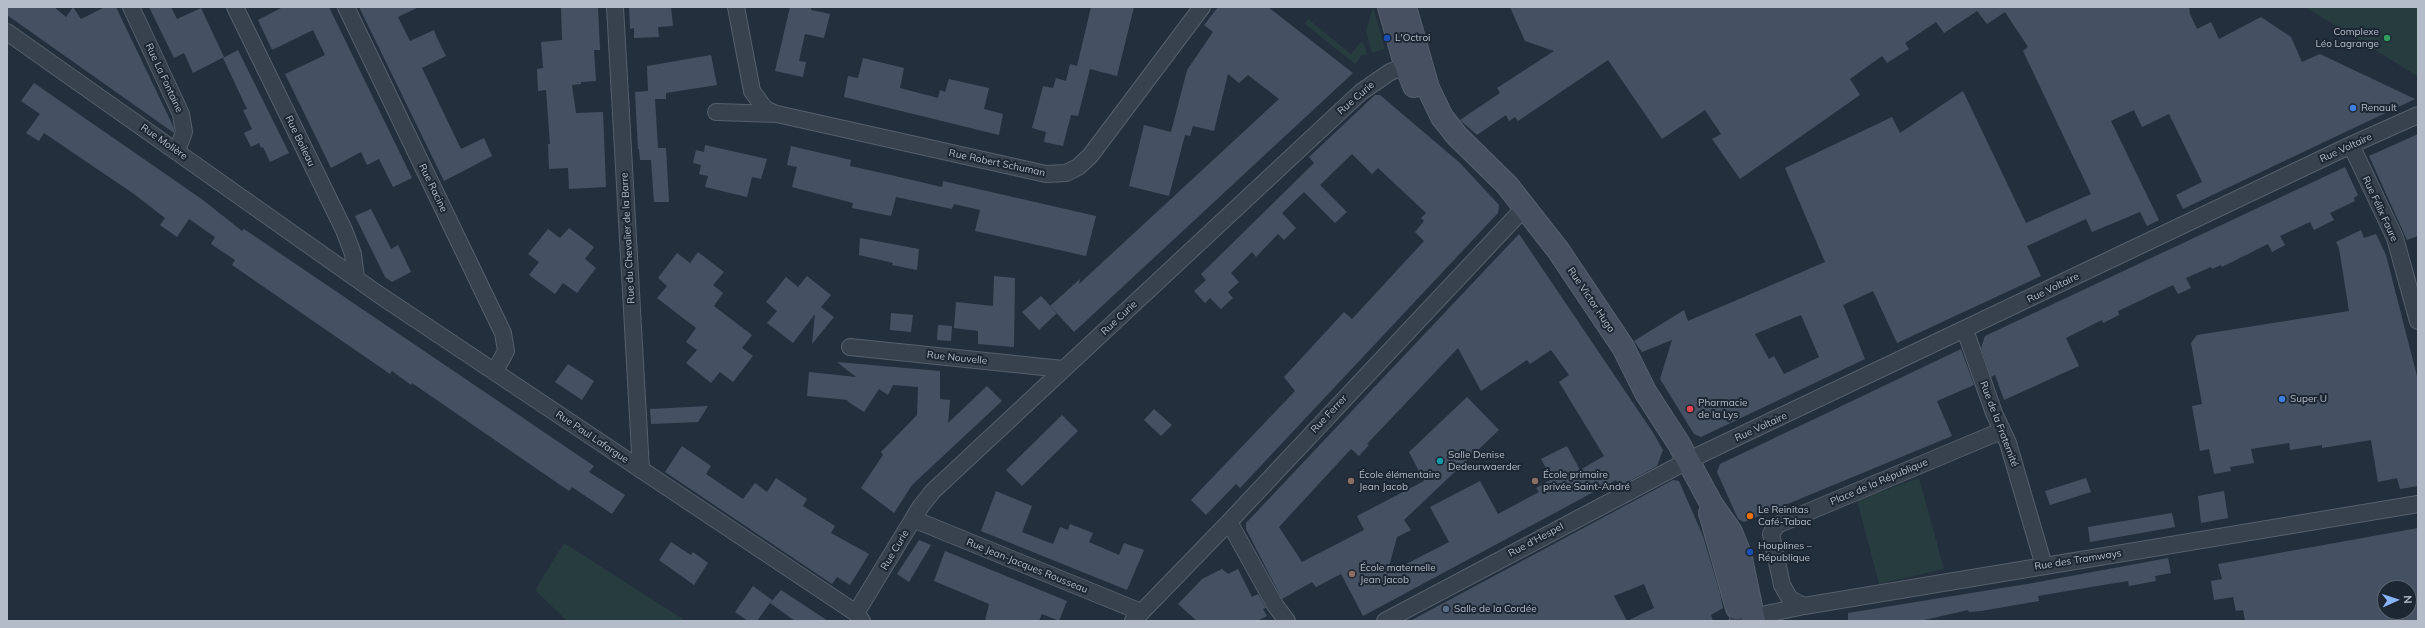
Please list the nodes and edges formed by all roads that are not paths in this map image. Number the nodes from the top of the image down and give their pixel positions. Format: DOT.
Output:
graph roads {
  1 [pos="131,7"];
  2 [pos="235,7"];
  3 [pos="346,7"];
  4 [pos="615,7"];
  5 [pos="736,7"];
  6 [pos="1202,7"];
  7 [pos="1389,7"];
  8 [pos="1405,7"];
  9 [pos="7,32"];
  10 [pos="1412,63"];
  11 [pos="716,112"];
  12 [pos="777,114"];
  13 [pos="2418,116"];
  14 [pos="2351,145"];
  15 [pos="177,151"];
  16 [pos="1525,207"];
  17 [pos="320,254"];
  18 [pos="356,278"];
  19 [pos="2418,321"];
  20 [pos="1965,330"];
  21 [pos="850,347"];
  22 [pos="1063,369"];
  23 [pos="495,371"];
  24 [pos="2001,431"];
  25 [pos="1689,460"];
  26 [pos="641,470"];
  27 [pos="2418,504"];
  28 [pos="913,519"];
  29 [pos="1229,522"];
  30 [pos="2044,566"];
  31 [pos="1804,606"];
  32 [pos="859,617"];
  33 [pos="1137,617"];
  34 [pos="1280,619"];
  35 [pos="1746,620"];
  36 [pos="1385,621"];
  1 -- 15 [label="street, Rue La Fontaine"];
  2 -- 18 [label="street, Rue Boileau"];
  3 -- 23 [label="street, Rue Racine"];
  4 -- 26 [label="street, Rue du Chevalier de la Barre"];
  5 -- 12 [label="street"];
  6 -- 12 [label="street, Rue Robert Schuman"];
  7 -- 10 [label="main road, Rue Victor Hugo"];
  8 -- 10 [label="main road, Rue Victor Hugo"];
  9 -- 15 [label="street, Rue Molière"];
  10 -- 16 [label="main road, Rue Victor Hugo"];
  10 -- 22 [label="street, Rue Curie"];
  11 -- 12 [label="street, Rue Robert Schuman"];
  13 -- 14 [label="street, Rue Voltaire"];
  14 -- 19 [label="street, Rue Félix Faure"];
  14 -- 20 [label="street, Rue Voltaire"];
  15 -- 17 [label="street, Rue Molière"];
  16 -- 25 [label="main road, Rue Victor Hugo"];
  16 -- 29 [label="street, Rue Ferrer"];
  17 -- 18 [label="street, Rue Paul Lafargue"];
  18 -- 23 [label="street, Rue Paul Lafargue"];
  20 -- 24 [label="street, Rue de la Fraternité"];
  20 -- 25 [label="street, Rue Voltaire"];
  21 -- 22 [label="street, Rue Nouvelle"];
  22 -- 28 [label="street, Rue Curie"];
  23 -- 26 [label="street, Rue Paul Lafargue"];
  24 -- 30 [label="street, Rue de la Fraternité"];
  24 -- 31 [label="street, Place de la République"];
  25 -- 35 [label="main road, Rue Victor Hugo"];
  25 -- 36 [label="street, Rue d'Hespel"];
  26 -- 32 [label="street, Rue Paul Lafargue"];
  27 -- 30 [label="street, Rue des Tramways"];
  28 -- 32 [label="street, Rue Curie"];
  28 -- 33 [label="street, Rue Jean-Jacques Rousseau"];
  29 -- 33 [label="street, Rue Ferrer"];
  29 -- 34 [label="street"];
  30 -- 31 [label="street, Rue des Tramways"];
  31 -- 35 [label="street, Rue des Tramways"];
}
